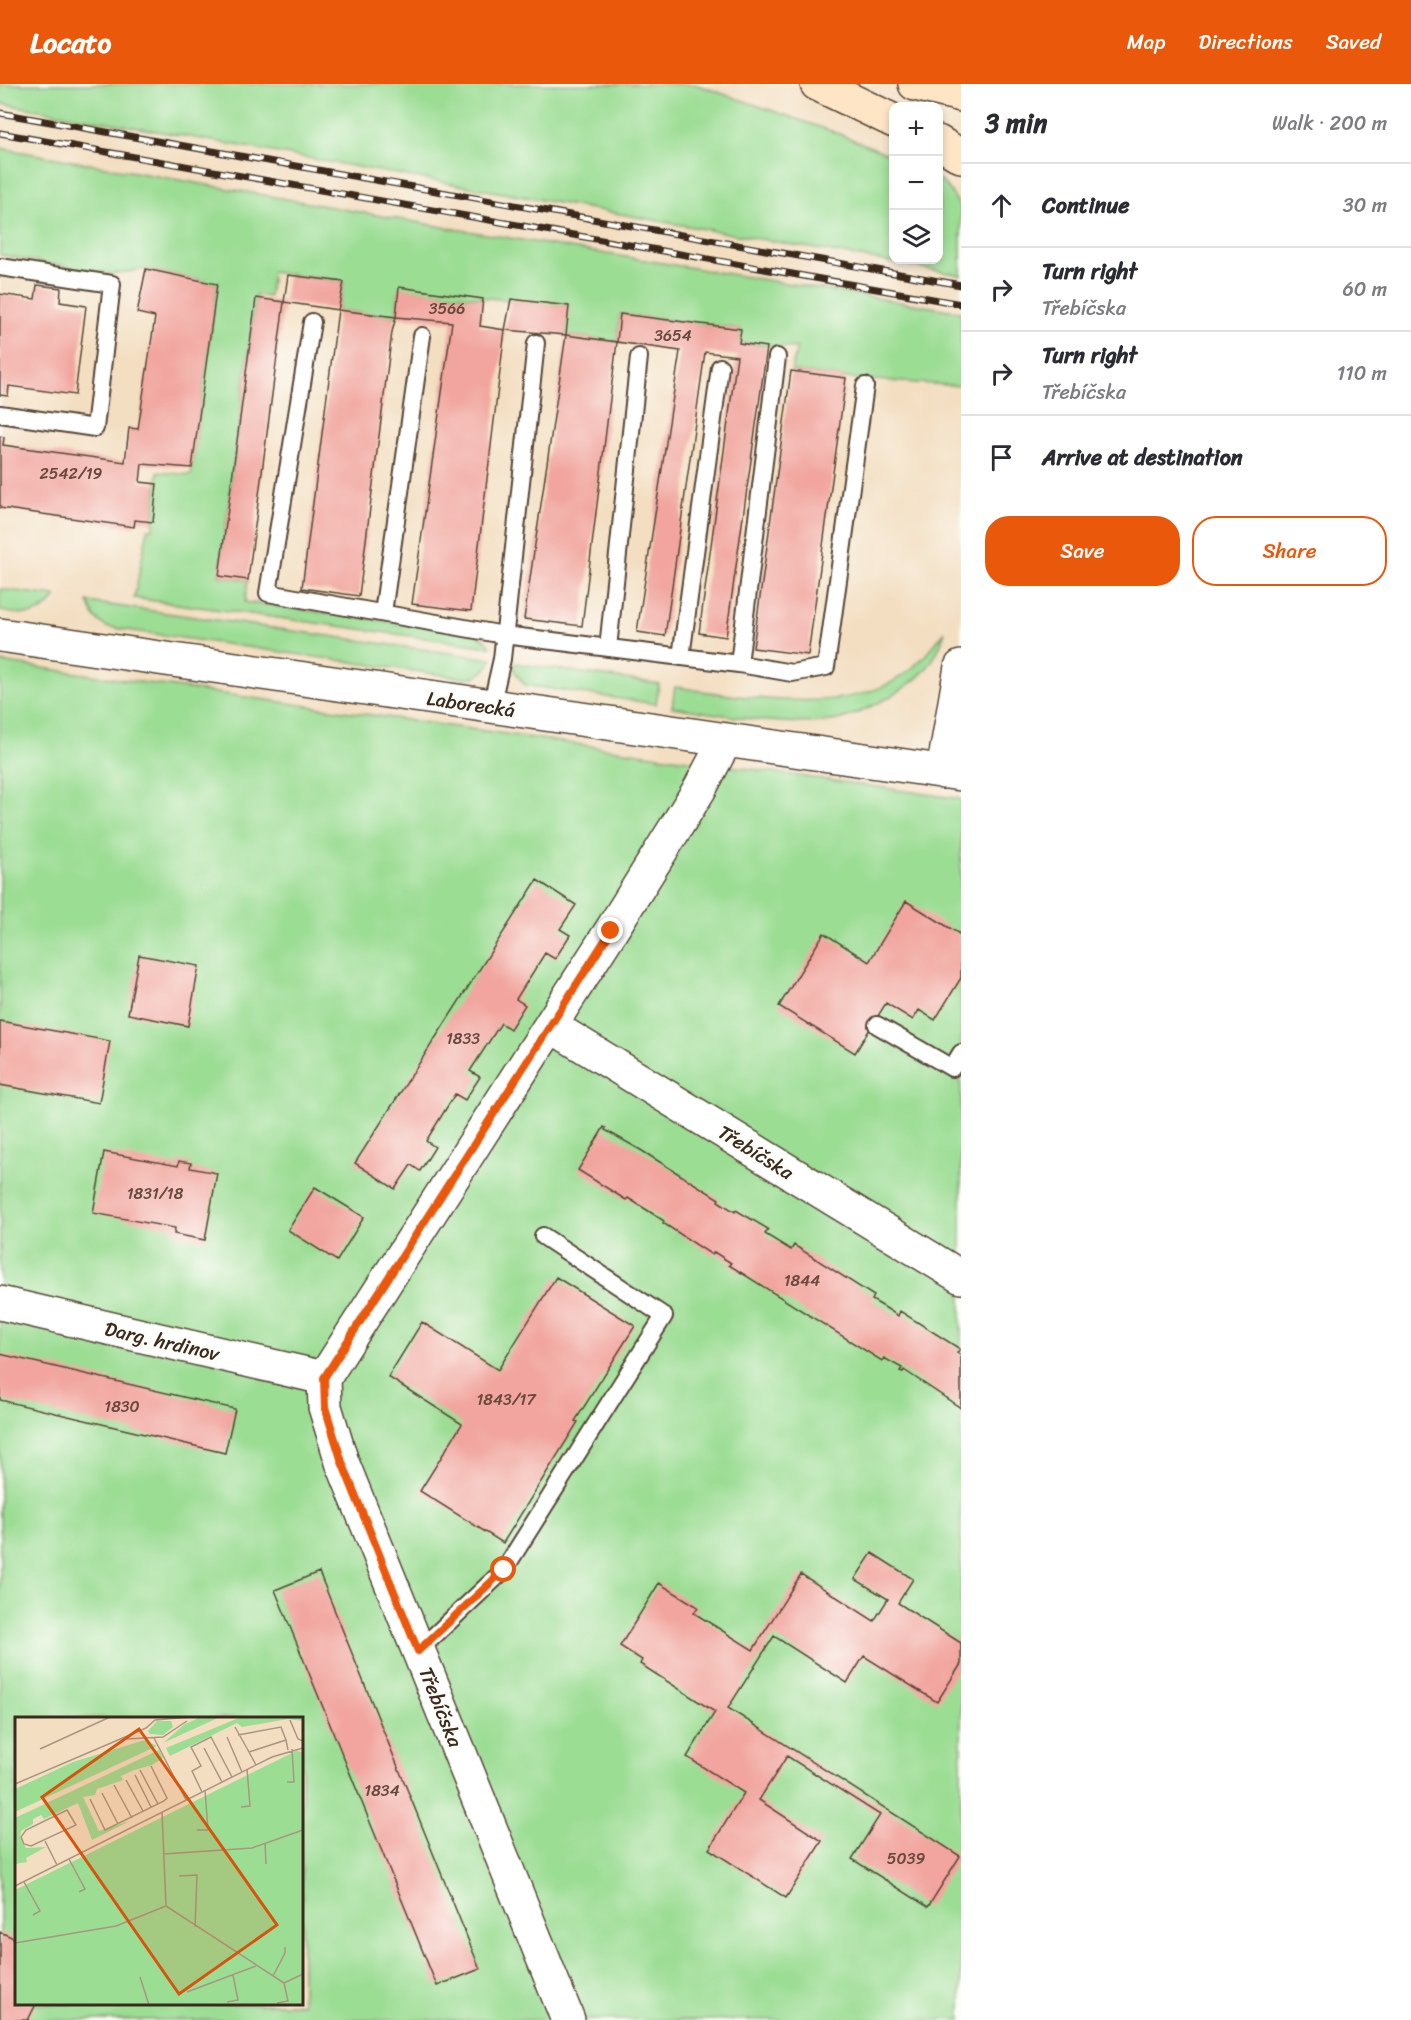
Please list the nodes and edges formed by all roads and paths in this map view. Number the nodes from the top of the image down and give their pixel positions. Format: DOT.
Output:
graph roads {
  1 [pos="817,84"];
  2 [pos="915,84"];
  3 [pos="961,95"];
  4 [pos="889,119"];
  5 [pos="0,267"];
  6 [pos="312,322"];
  7 [pos="422,336"];
  8 [pos="536,343"];
  9 [pos="639,357"];
  10 [pos="777,357"];
  11 [pos="720,366"];
  12 [pos="865,386"];
  13 [pos="0,414"];
  14 [pos="383,613"];
  15 [pos="0,635"];
  16 [pos="504,635"];
  17 [pos="608,648"];
  18 [pos="681,657"];
  19 [pos="739,664"];
  20 [pos="961,667"];
  21 [pos="491,707"];
  22 [pos="725,741"];
  23 [pos="952,773"];
  24 [pos="877,1025"];
  25 [pos="551,1026"];
  26 [pos="961,1053"];
  27 [pos="543,1236"];
  28 [pos="961,1277"];
  29 [pos="0,1304"];
  30 [pos="324,1378"];
  31 [pos="418,1651"];
  32 [pos="568,2020"];
  1 -- 4 [label="main road"];
  2 -- 3 [label="main road"];
  5 -- 13 [label="lane"];
  6 -- 14 [label="lane"];
  7 -- 14 [label="lane"];
  8 -- 16 [label="lane"];
  9 -- 17 [label="lane"];
  10 -- 19 [label="lane"];
  11 -- 18 [label="lane"];
  12 -- 19 [label="lane"];
  14 -- 16 [label="lane"];
  15 -- 21 [label="street, Laborecká"];
  16 -- 17 [label="lane"];
  16 -- 21 [label="lane"];
  17 -- 18 [label="lane"];
  18 -- 19 [label="lane"];
  20 -- 23 [label="street, Laborecká"];
  21 -- 22 [label="street, Laborecká"];
  22 -- 23 [label="street, Laborecká"];
  22 -- 25 [label="street"];
  24 -- 26 [label="lane"];
  25 -- 28 [label="street, Třebíčska"];
  25 -- 30 [label="street"];
  27 -- 31 [label="lane"];
  29 -- 30 [label="street, Darg. hrdinov"];
  30 -- 31 [label="street, Třebíčska"];
  31 -- 32 [label="street, Třebíčska"];
}
